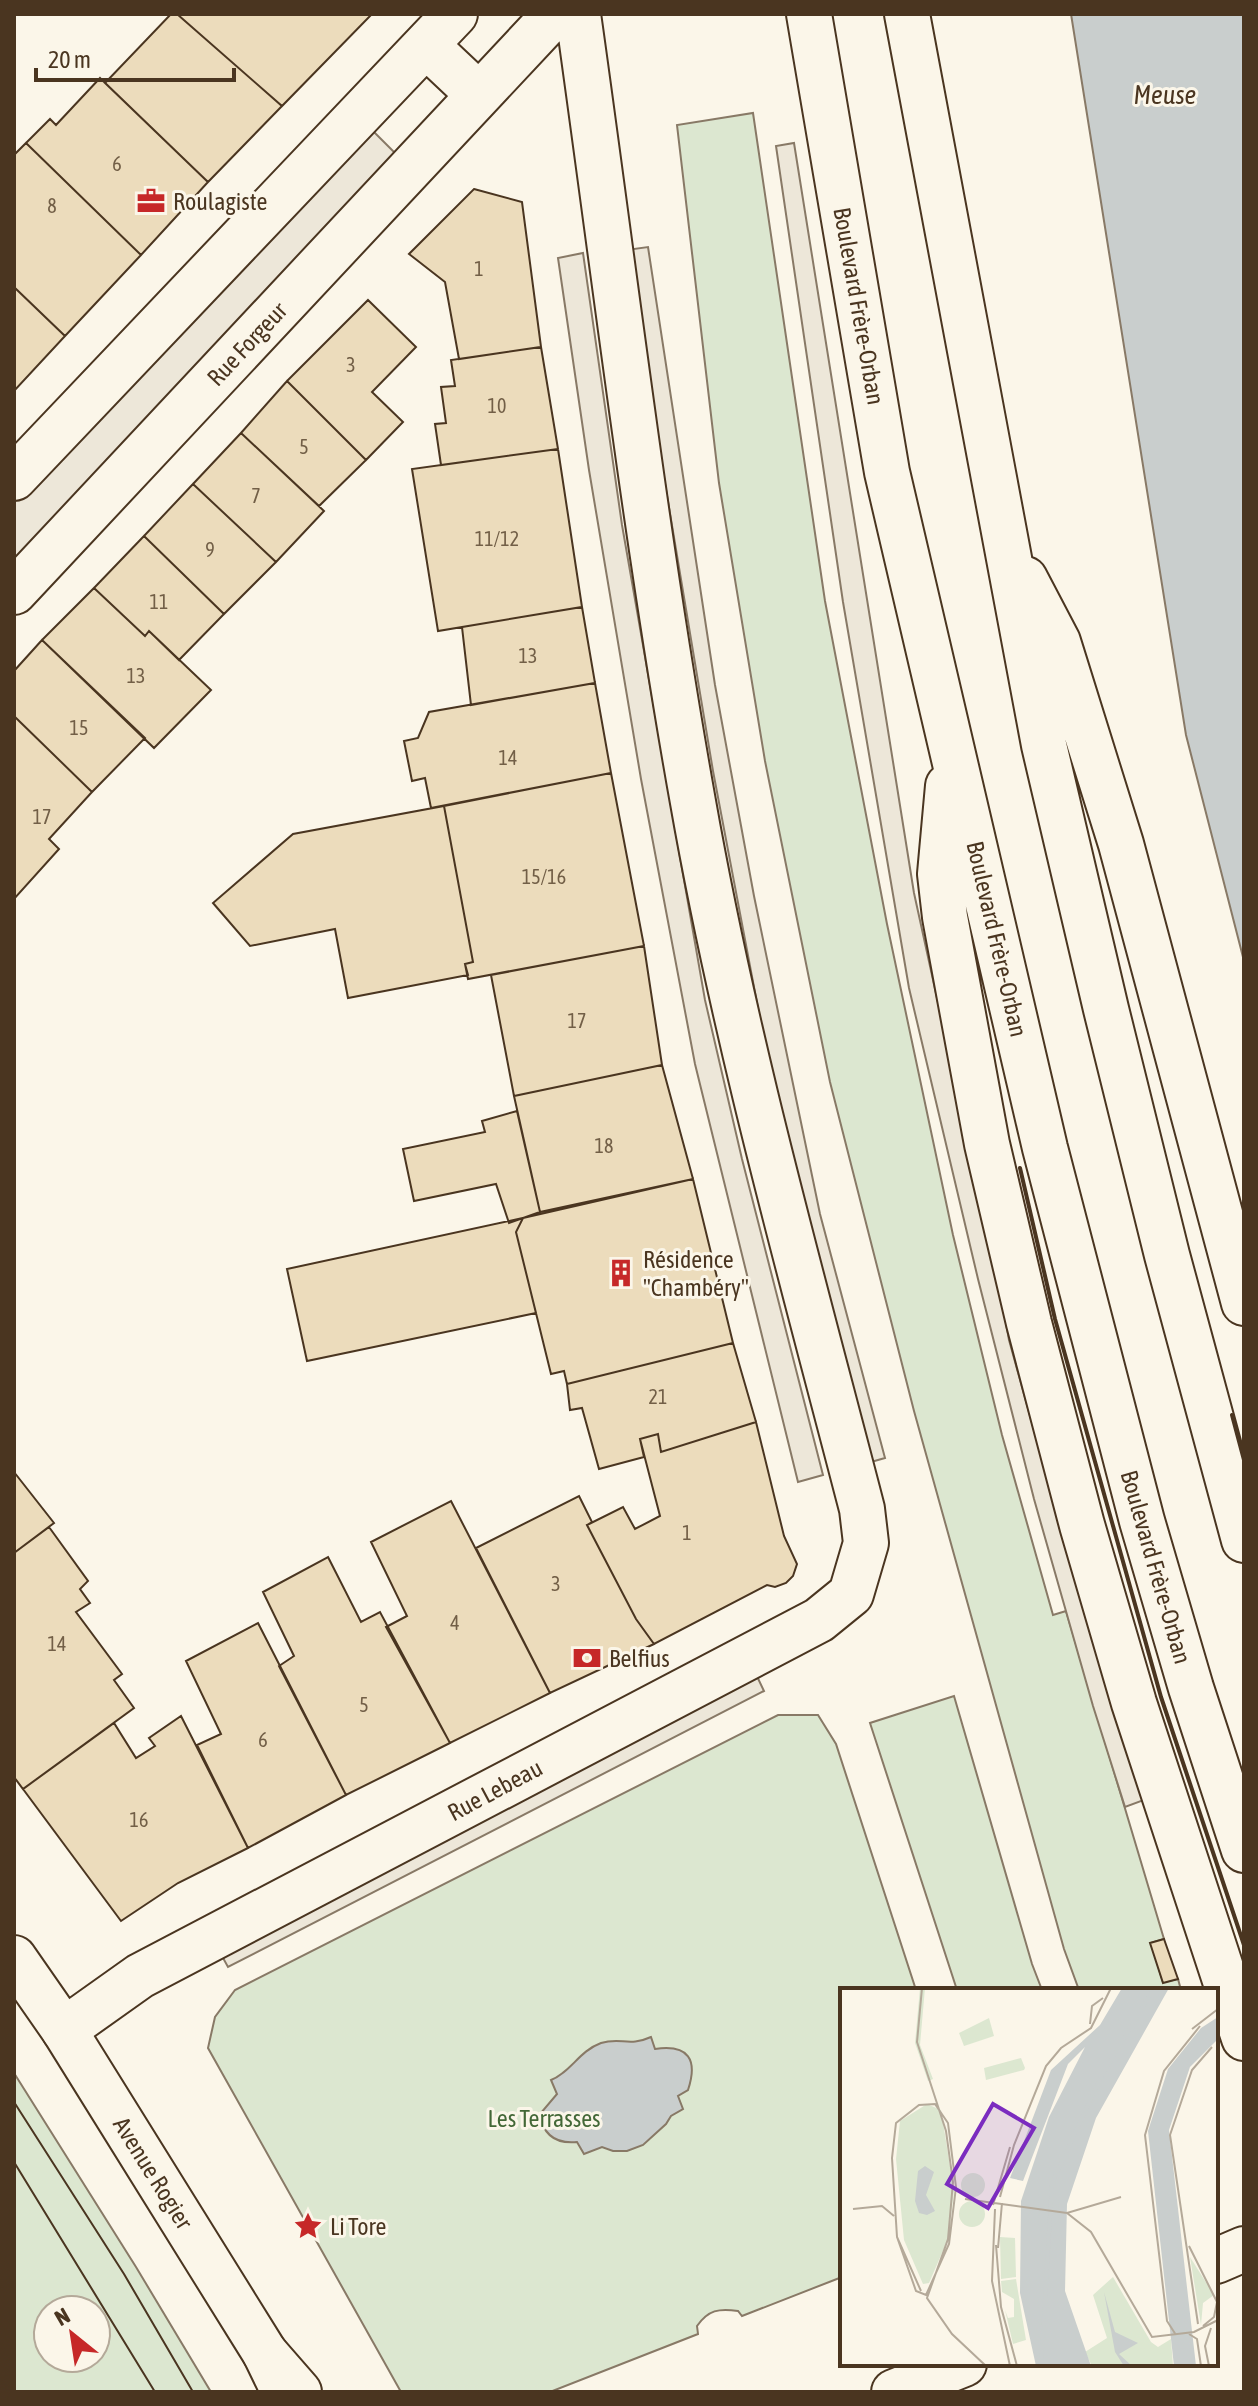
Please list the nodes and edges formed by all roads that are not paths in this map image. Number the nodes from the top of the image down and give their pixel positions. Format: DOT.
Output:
graph roads {
  1 [pos="555,14"];
  2 [pos="578,14"];
  3 [pos="809,14"];
  4 [pos="907,14"];
  5 [pos="441,30"];
  6 [pos="479,95"];
  7 [pos="14,478"];
  8 [pos="1005,540"];
  9 [pos="14,592"];
  10 [pos="951,747"];
  11 [pos="1244,1303"];
  12 [pos="1244,1540"];
  13 [pos="1244,1850"];
  14 [pos="14,1958"];
  15 [pos="64,2030"];
  16 [pos="1244,2038"];
  17 [pos="1244,2249"];
  18 [pos="1218,2260"];
  19 [pos="265,2353"];
  20 [pos="959,2366"];
  21 [pos="284,2392"];
  22 [pos="299,2392"];
  23 [pos="894,2392"];
  1 -- 6 [label="main road, Rue Forgeur"];
  2 -- 15 [label="main road, Rue Lebeau"];
  3 -- 10 [label="main road, Boulevard Frère-Orban"];
  4 -- 8 [label="main road"];
  5 -- 6 [label="main road"];
  5 -- 7 [label="main road"];
  6 -- 9 [label="main road, Rue Forgeur"];
  8 -- 11 [label="main road"];
  8 -- 12 [label="main road"];
  10 -- 13 [label="main road, Boulevard Frère-Orban"];
  10 -- 16 [label="main road"];
  14 -- 15 [label="main road, Avenue Rogier"];
  15 -- 19 [label="main road, Avenue Rogier"];
  17 -- 18 [label="main road"];
  19 -- 21 [label="main road, Avenue Rogier"];
  19 -- 22 [label="main road"];
  20 -- 23 [label="main road"];
}
